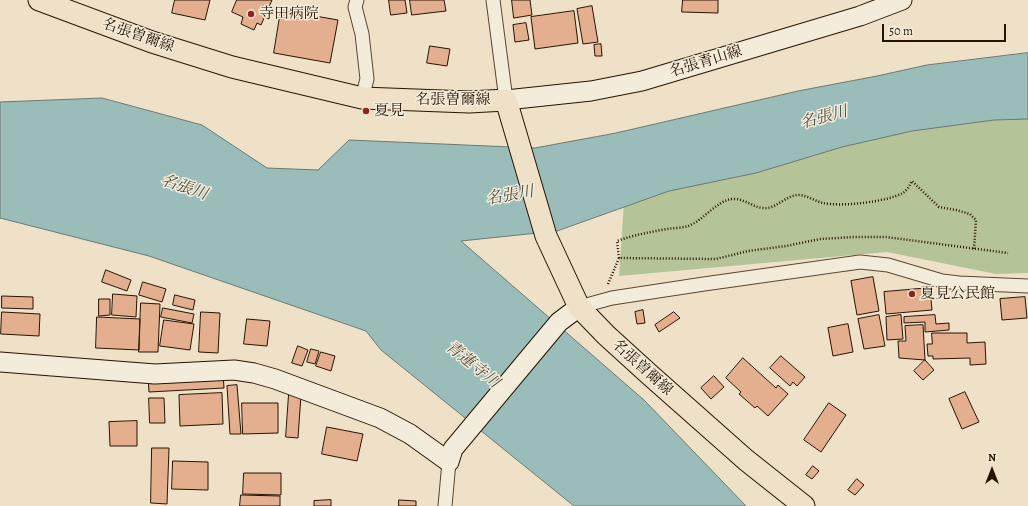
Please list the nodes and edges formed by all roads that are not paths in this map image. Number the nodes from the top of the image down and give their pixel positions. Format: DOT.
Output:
graph roads {
  1 [pos="39,0"];
  2 [pos="357,0"];
  3 [pos="493,0"];
  4 [pos="902,0"];
  5 [pos="362,98"];
  6 [pos="506,100"];
  7 [pos="1028,286"];
  8 [pos="579,307"];
  9 [pos="0,362"];
  10 [pos="451,456"];
  11 [pos="445,506"];
  12 [pos="804,506"];
  1 -- 5 [label="main road, 名張曽爾線"];
  2 -- 5 [label="street"];
  3 -- 6 [label="street"];
  4 -- 6 [label="street, 名張青山線"];
  5 -- 6 [label="main road, 名張曽爾線"];
  6 -- 8 [label="main road, 名張曽爾線"];
  7 -- 8 [label="street"];
  8 -- 10 [label="street"];
  8 -- 12 [label="main road, 名張曽爾線"];
  9 -- 10 [label="street"];
  10 -- 11 [label="street"];
}
